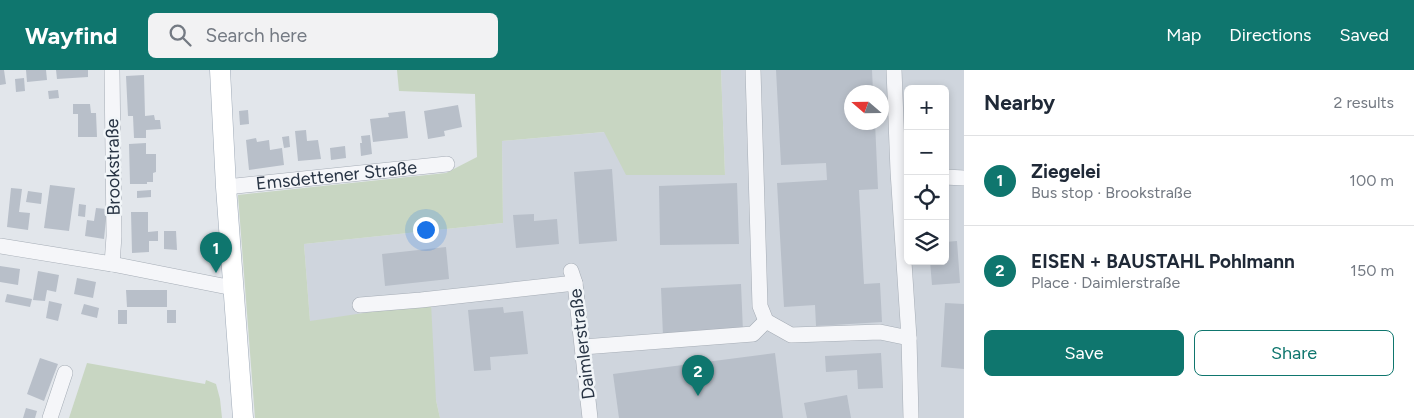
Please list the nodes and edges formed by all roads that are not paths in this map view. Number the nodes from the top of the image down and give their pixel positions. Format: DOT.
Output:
graph roads {
  1 [pos="112,70"];
  2 [pos="220,70"];
  3 [pos="753,70"];
  4 [pos="894,70"];
  5 [pos="448,164"];
  6 [pos="903,174"];
  7 [pos="949,177"];
  8 [pos="964,178"];
  9 [pos="226,187"];
  10 [pos="0,246"];
  11 [pos="112,264"];
  12 [pos="233,288"];
  13 [pos="360,305"];
  14 [pos="766,321"];
  15 [pos="909,338"];
  16 [pos="583,347"];
  17 [pos="65,373"];
  18 [pos="50,418"];
  19 [pos="243,418"];
  20 [pos="590,418"];
  21 [pos="911,418"];
  1 -- 11 [label="street, Brookstraße"];
  2 -- 9 [label="main road"];
  3 -- 14 [label="street"];
  4 -- 6 [label="street"];
  5 -- 9 [label="street, Emsdettener Straße"];
  6 -- 15 [label="street"];
  7 -- 8 [label="street"];
  9 -- 12 [label="main road"];
  10 -- 11 [label="street"];
  11 -- 12 [label="street"];
  12 -- 19 [label="main road"];
  13 -- 16 [label="street, Daimlerstraße"];
  14 -- 15 [label="street"];
  14 -- 16 [label="street"];
  15 -- 21 [label="street"];
  16 -- 20 [label="street, Daimlerstraße"];
  17 -- 18 [label="street"];
}
